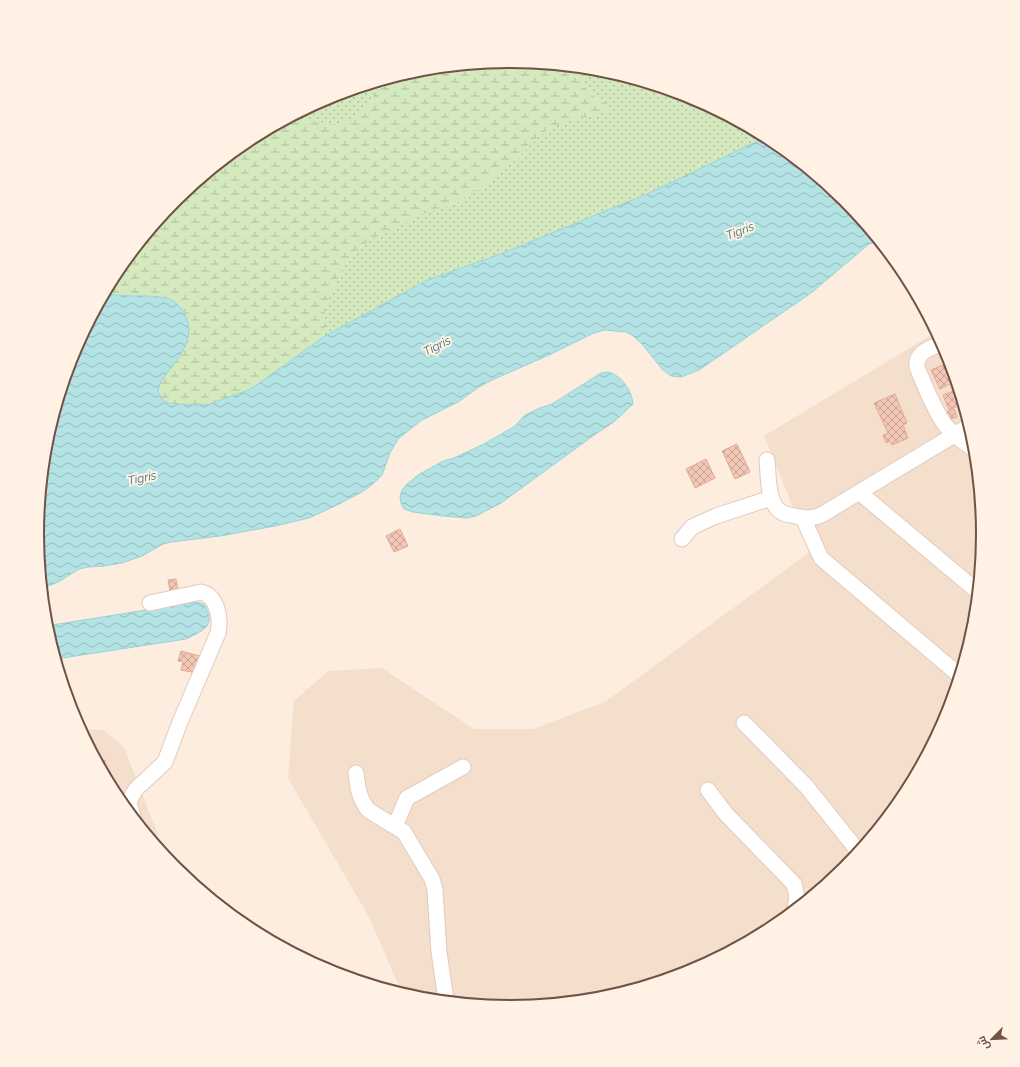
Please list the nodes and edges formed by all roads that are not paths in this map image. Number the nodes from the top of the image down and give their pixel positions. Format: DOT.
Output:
graph roads {
  1 [pos="937,345"];
  2 [pos="964,429"];
  3 [pos="954,435"];
  4 [pos="967,444"];
  5 [pos="767,460"];
  6 [pos="859,492"];
  7 [pos="771,498"];
  8 [pos="803,518"];
  9 [pos="682,539"];
  10 [pos="973,587"];
  11 [pos="150,603"];
  12 [pos="955,671"];
  13 [pos="744,723"];
  14 [pos="463,767"];
  15 [pos="356,773"];
  16 [pos="708,790"];
  17 [pos="129,802"];
  18 [pos="395,826"];
  19 [pos="855,847"];
  20 [pos="796,901"];
  21 [pos="445,995"];
  1 -- 3 [label="street"];
  2 -- 3 [label="street"];
  3 -- 4 [label="street"];
  3 -- 6 [label="street"];
  5 -- 7 [label="street"];
  6 -- 8 [label="street"];
  6 -- 10 [label="street"];
  7 -- 8 [label="street"];
  7 -- 9 [label="street"];
  8 -- 12 [label="street"];
  11 -- 17 [label="street"];
  13 -- 19 [label="street"];
  14 -- 18 [label="street"];
  15 -- 18 [label="street"];
  16 -- 20 [label="street"];
  18 -- 21 [label="street"];
}
